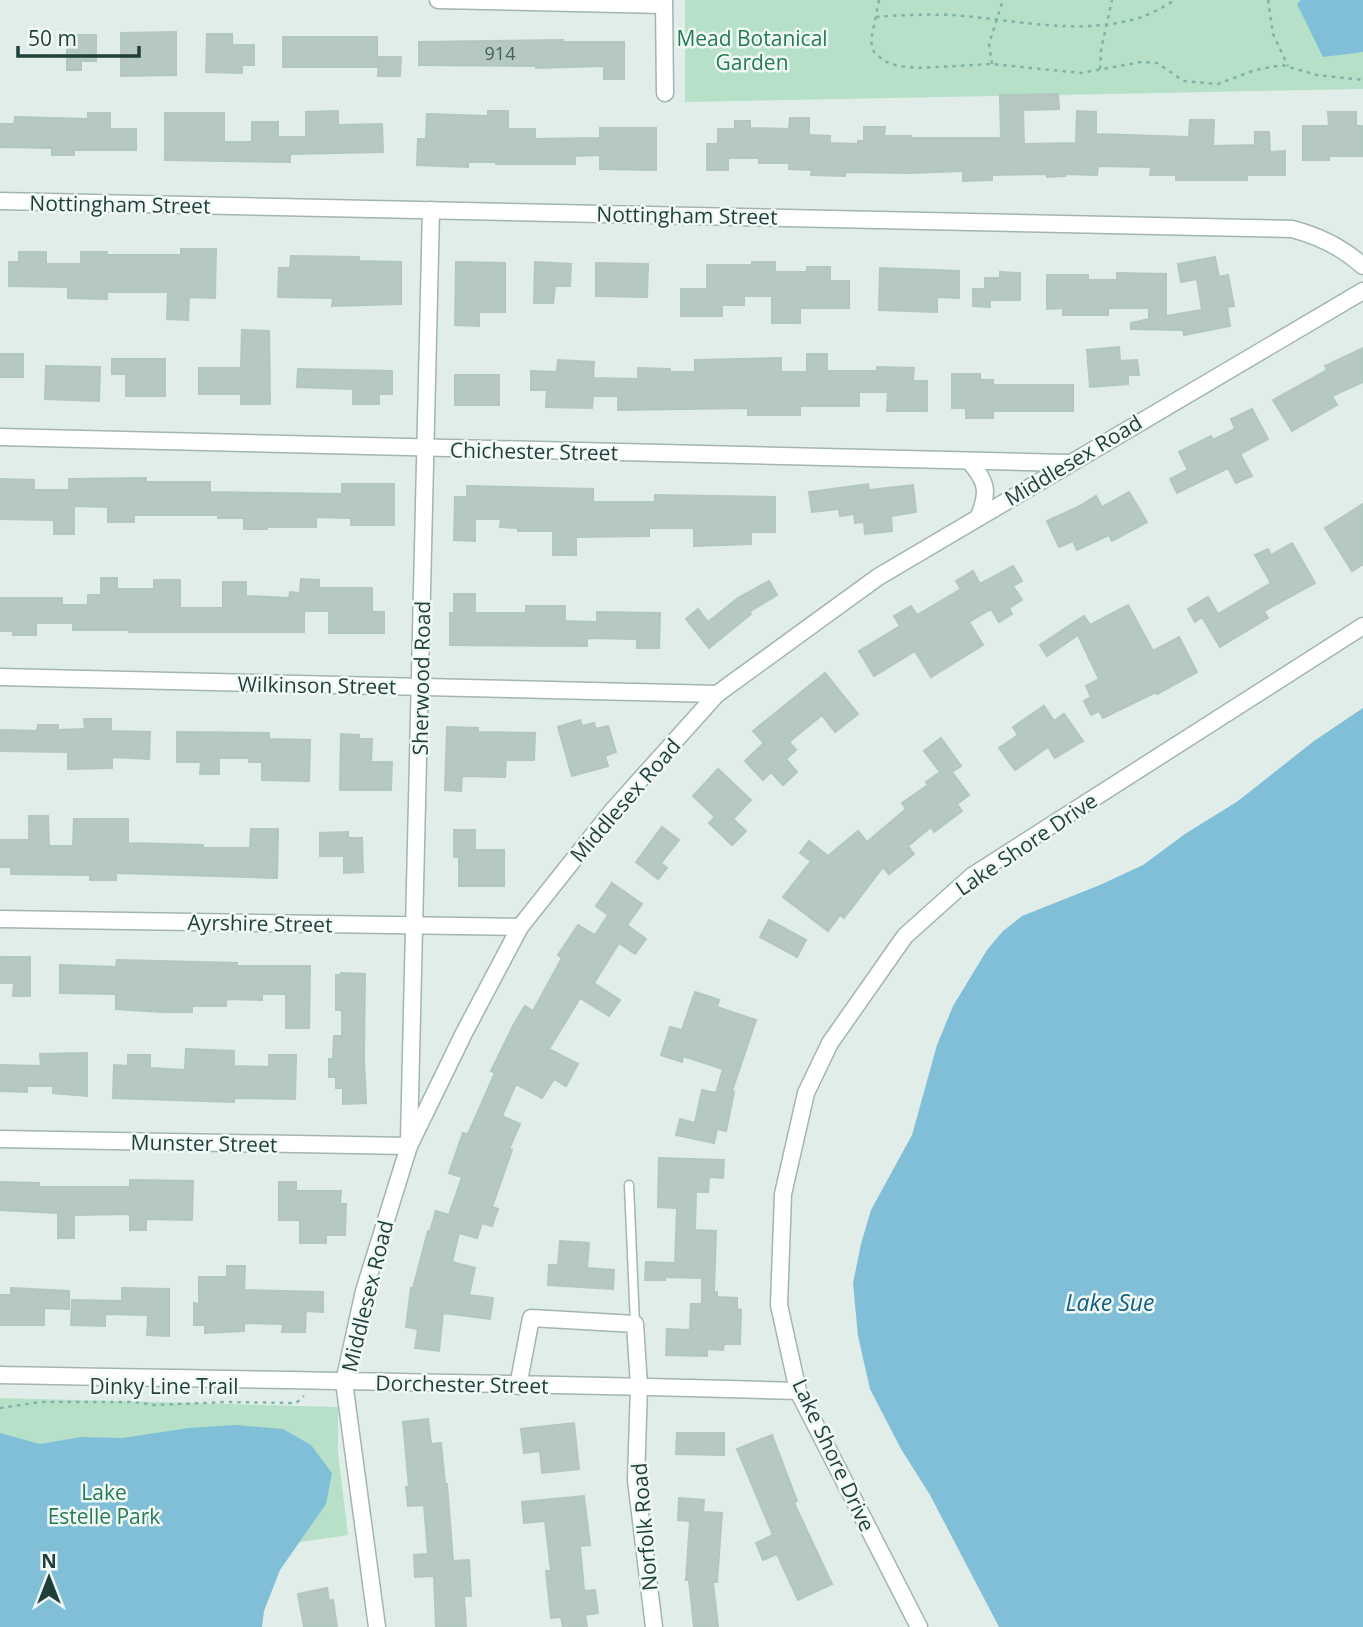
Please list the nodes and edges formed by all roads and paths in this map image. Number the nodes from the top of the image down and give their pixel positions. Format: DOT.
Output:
graph roads {
  1 [pos="438,0"];
  2 [pos="879,0"];
  3 [pos="1003,0"];
  4 [pos="1112,0"];
  5 [pos="1175,0"];
  6 [pos="1268,0"];
  7 [pos="664,2"];
  8 [pos="876,16"];
  9 [pos="995,21"];
  10 [pos="1107,24"];
  11 [pos="992,64"];
  12 [pos="1289,67"];
  13 [pos="1100,69"];
  14 [pos="1363,80"];
  15 [pos="665,93"];
  16 [pos="0,201"];
  17 [pos="431,210"];
  18 [pos="1363,266"];
  19 [pos="1363,291"];
  20 [pos="0,438"];
  21 [pos="425,449"];
  22 [pos="969,461"];
  23 [pos="1068,463"];
  24 [pos="979,516"];
  25 [pos="1363,626"];
  26 [pos="0,677"];
  27 [pos="421,687"];
  28 [pos="717,694"];
  29 [pos="0,919"];
  30 [pos="416,925"];
  31 [pos="520,927"];
  32 [pos="0,1139"];
  33 [pos="409,1146"];
  34 [pos="629,1185"];
  35 [pos="635,1324"];
  36 [pos="0,1375"];
  37 [pos="319,1381"];
  38 [pos="345,1381"];
  39 [pos="639,1385"];
  40 [pos="517,1386"];
  41 [pos="799,1391"];
  42 [pos="0,1408"];
  43 [pos="377,1627"];
  44 [pos="654,1627"];
  45 [pos="919,1627"];
  1 -- 7 [label="street"];
  2 -- 8 [label="path"];
  3 -- 9 [label="path"];
  4 -- 10 [label="path"];
  5 -- 10 [label="path"];
  6 -- 12 [label="path"];
  7 -- 15 [label="street"];
  8 -- 9 [label="path"];
  8 -- 11 [label="path"];
  9 -- 10 [label="path"];
  9 -- 11 [label="path"];
  10 -- 13 [label="path"];
  11 -- 13 [label="path"];
  12 -- 13 [label="path"];
  12 -- 14 [label="path"];
  16 -- 17 [label="street, Nottingham Street"];
  17 -- 18 [label="street, Nottingham Street"];
  17 -- 21 [label="street, Sherwood Road"];
  19 -- 23 [label="street, Middlesex Road"];
  20 -- 21 [label="street, Chichester Street"];
  21 -- 22 [label="street, Chichester Street"];
  21 -- 27 [label="street, Sherwood Road"];
  22 -- 23 [label="street, Chichester Street"];
  22 -- 24 [label="street"];
  23 -- 24 [label="street, Middlesex Road"];
  24 -- 28 [label="street, Middlesex Road"];
  25 -- 41 [label="street, Lake Shore Drive"];
  26 -- 27 [label="street, Wilkinson Street"];
  27 -- 28 [label="street, Wilkinson Street"];
  27 -- 30 [label="street, Sherwood Road"];
  28 -- 31 [label="street, Middlesex Road"];
  29 -- 30 [label="street, Ayrshire Street"];
  30 -- 31 [label="street, Ayrshire Street"];
  30 -- 33 [label="street, Sherwood Road"];
  31 -- 33 [label="street, Middlesex Road"];
  32 -- 33 [label="street, Munster Street"];
  33 -- 38 [label="street, Middlesex Road"];
  34 -- 35 [label="lane"];
  35 -- 39 [label="street, Norfolk Road"];
  35 -- 40 [label="street"];
  36 -- 37 [label="street, Dorchester Street"];
  37 -- 38 [label="street, Dorchester Street"];
  37 -- 42 [label="path, Dinky Line Trail"];
  38 -- 40 [label="street, Dorchester Street"];
  38 -- 43 [label="street, Middlesex Road"];
  39 -- 40 [label="street, Dorchester Street"];
  39 -- 41 [label="street, Dorchester Street"];
  39 -- 44 [label="street, Norfolk Road"];
  41 -- 45 [label="street, Lake Shore Drive"];
}
